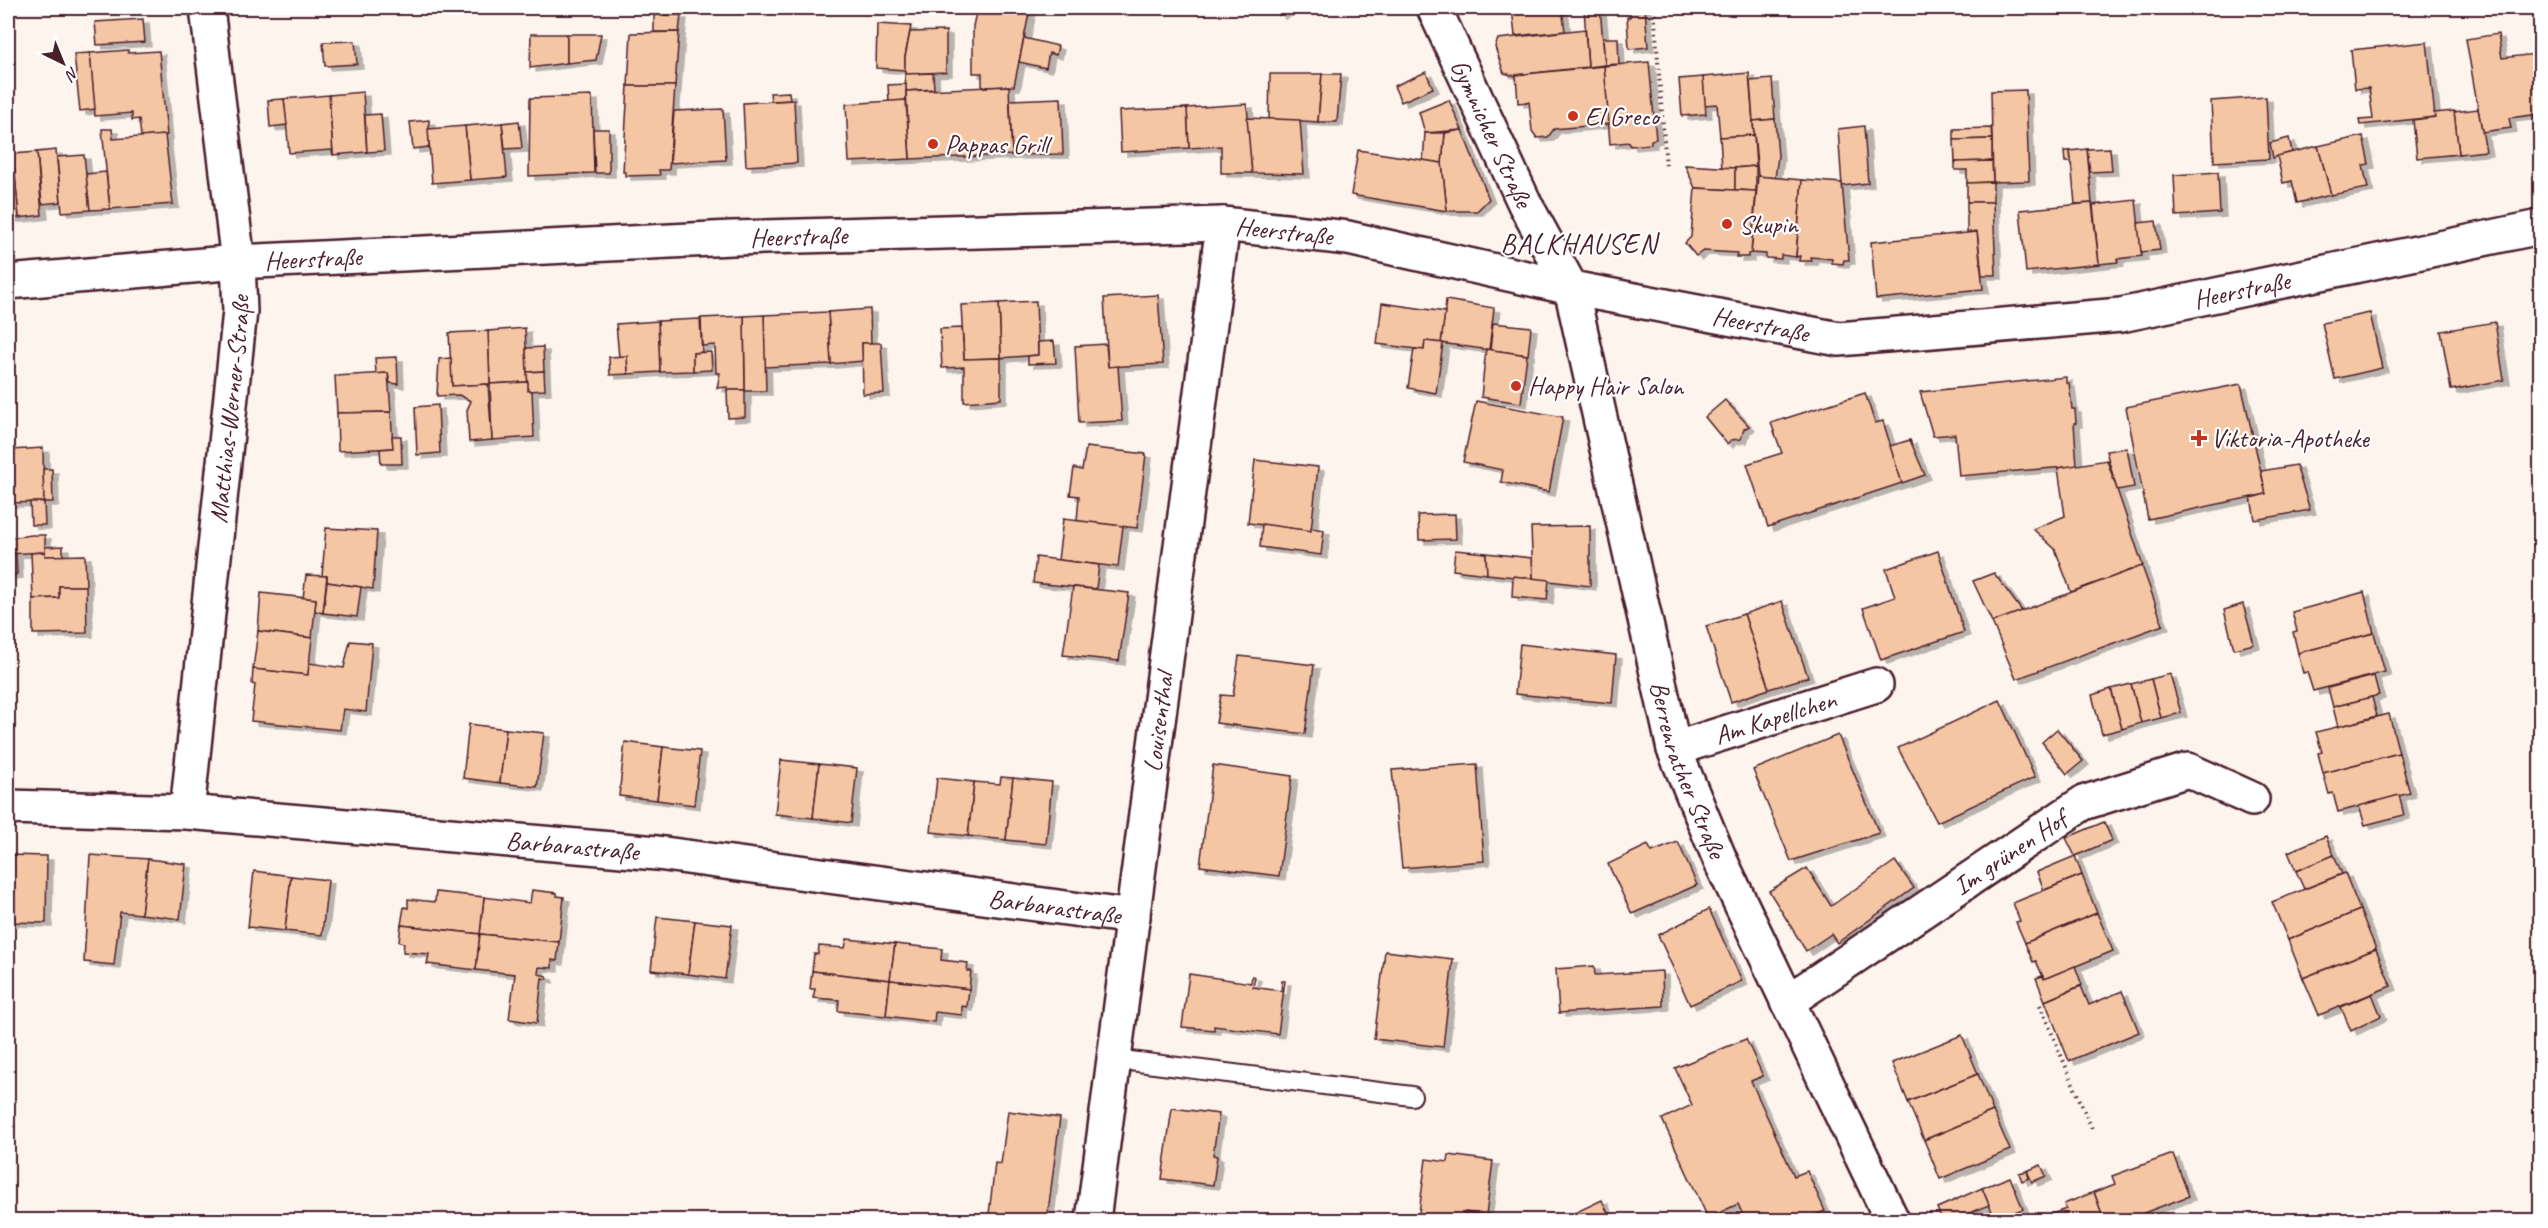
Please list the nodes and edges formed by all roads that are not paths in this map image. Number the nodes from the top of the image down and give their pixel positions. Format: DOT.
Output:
graph roads {
  1 [pos="207,8"];
  2 [pos="1434,8"];
  3 [pos="1223,224"];
  4 [pos="2541,227"];
  5 [pos="238,262"];
  6 [pos="8,282"];
  7 [pos="1571,288"];
  8 [pos="1876,685"];
  9 [pos="1674,749"];
  10 [pos="2252,799"];
  11 [pos="8,807"];
  12 [pos="187,812"];
  13 [pos="1133,917"];
  14 [pos="1787,1002"];
  15 [pos="1114,1059"];
  16 [pos="1412,1096"];
  17 [pos="1093,1221"];
  18 [pos="1892,1221"];
  1 -- 5 [label="street, Matthias-Werner-Straße"];
  2 -- 7 [label="street, Gymnicher Straße"];
  3 -- 5 [label="street, Heerstraße"];
  3 -- 7 [label="street, Heerstraße"];
  3 -- 13 [label="street, Louisenthal"];
  4 -- 7 [label="street, Heerstraße"];
  5 -- 6 [label="street, Heerstraße"];
  5 -- 12 [label="street, Matthias-Werner-Straße"];
  7 -- 9 [label="street, Berrenrather Straße"];
  8 -- 9 [label="street, Am Kapellchen"];
  9 -- 14 [label="street, Berrenrather Straße"];
  10 -- 14 [label="street, Im grünen Hof"];
  11 -- 12 [label="street, Barbarastraße"];
  12 -- 13 [label="street, Barbarastraße"];
  13 -- 15 [label="street, Louisenthal"];
  14 -- 18 [label="street, Berrenrather Straße"];
  15 -- 16 [label="lane"];
  15 -- 17 [label="street, Louisenthal"];
}
